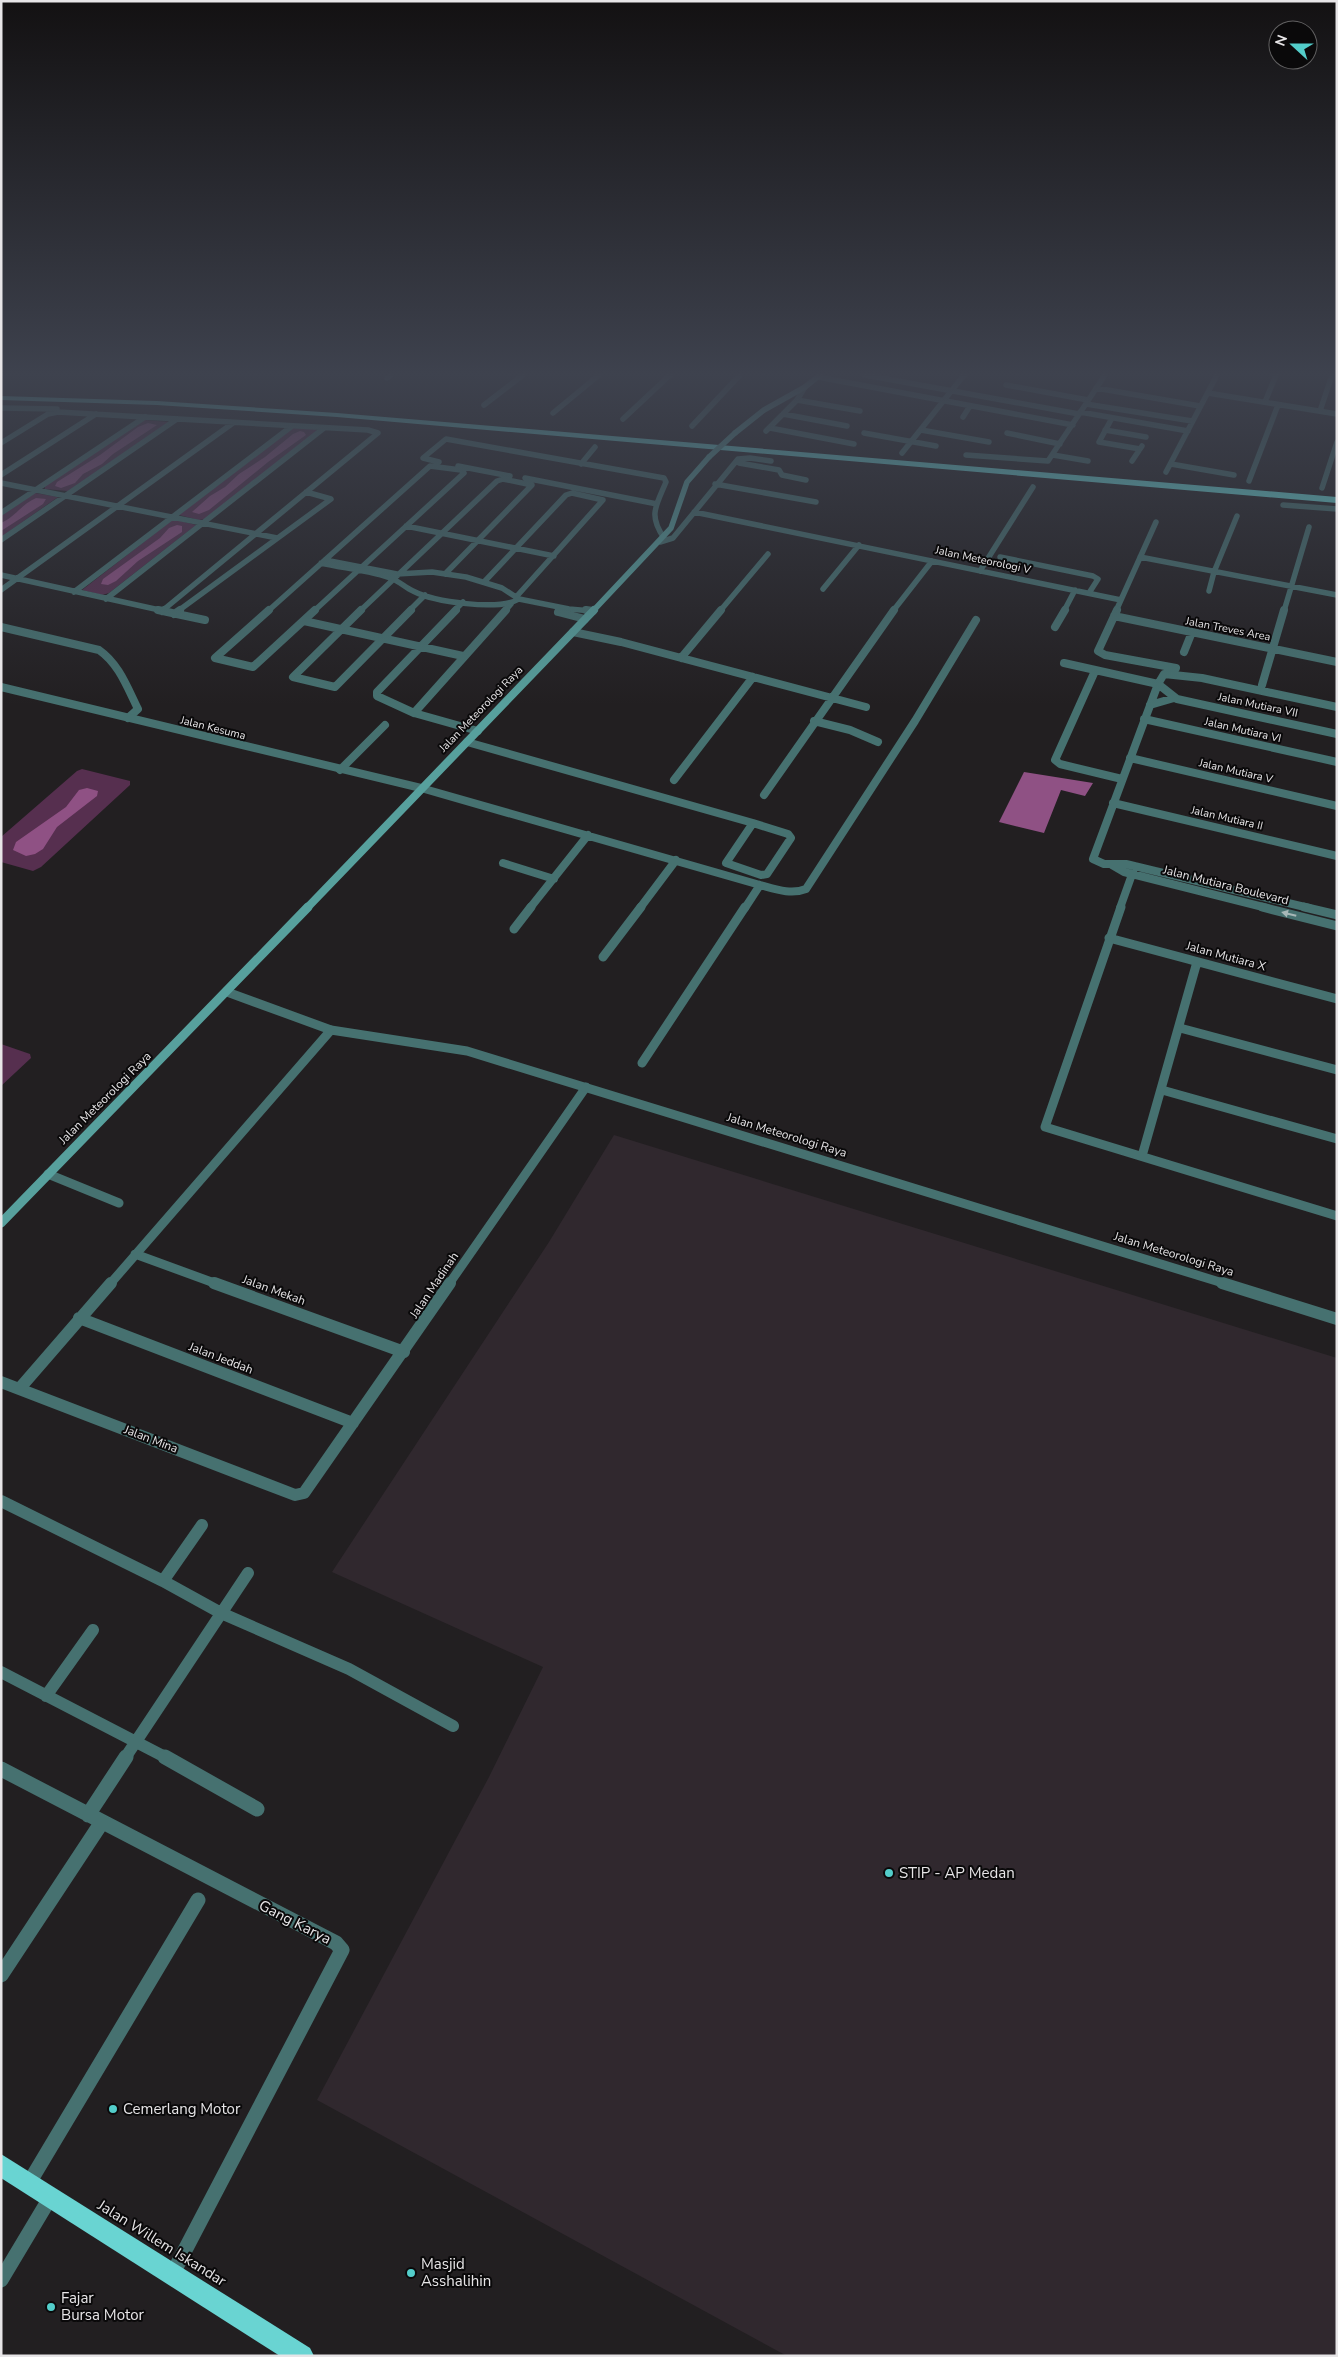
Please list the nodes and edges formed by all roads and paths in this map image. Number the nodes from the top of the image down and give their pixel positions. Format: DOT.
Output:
graph roads {
  1 [pos="11,485"];
  2 [pos="43,485"];
  3 [pos="81,485"];
  4 [pos="147,485"];
  5 [pos="214,485"];
  6 [pos="251,485"];
  7 [pos="315,485"];
  8 [pos="409,485"];
  9 [pos="450,485"];
  10 [pos="493,485"];
  11 [pos="528,485"];
  12 [pos="560,485"];
  13 [pos="665,485"];
  14 [pos="686,485"];
  15 [pos="714,485"];
  16 [pos="721,485"];
  17 [pos="1160,485"];
  18 [pos="1219,485"];
  19 [pos="1323,485"];
  20 [pos="1033,486"];
  21 [pos="1322,488"];
  22 [pos="36,490"];
  23 [pos="306,492"];
  24 [pos="1337,495"];
  25 [pos="65,496"];
  26 [pos="1337,500"];
  27 [pos="816,502"];
  28 [pos="657,504"];
  29 [pos="1283,505"];
  30 [pos="118,506"];
  31 [pos="1337,510"];
  32 [pos="694,512"];
  33 [pos="1,513"];
  34 [pos="1237,516"];
  35 [pos="172,517"];
  36 [pos="1156,522"];
  37 [pos="203,523"];
  38 [pos="406,526"];
  39 [pos="1309,527"];
  40 [pos="441,533"];
  41 [pos="256,534"];
  42 [pos="277,538"];
  43 [pos="1,540"];
  44 [pos="479,540"];
  45 [pos="662,540"];
  46 [pos="859,545"];
  47 [pos="516,548"];
  48 [pos="768,554"];
  49 [pos="554,556"];
  50 [pos="1000,557"];
  51 [pos="1140,557"];
  52 [pos="932,561"];
  53 [pos="323,562"];
  54 [pos="360,569"];
  55 [pos="980,571"];
  56 [pos="1214,572"];
  57 [pos="445,574"];
  58 [pos="1,575"];
  59 [pos="395,576"];
  60 [pos="16,579"];
  61 [pos="485,581"];
  62 [pos="1292,586"];
  63 [pos="1,590"];
  64 [pos="823,590"];
  65 [pos="1075,590"];
  66 [pos="1208,591"];
  67 [pos="74,592"];
  68 [pos="1089,593"];
  69 [pos="425,595"];
  70 [pos="1337,595"];
  71 [pos="106,599"];
  72 [pos="515,600"];
  73 [pos="1121,600"];
  74 [pos="463,602"];
  75 [pos="162,611"];
  76 [pos="567,611"];
  77 [pos="593,611"];
  78 [pos="174,614"];
  79 [pos="1114,616"];
  80 [pos="585,619"];
  81 [pos="205,620"];
  82 [pos="976,620"];
  83 [pos="304,621"];
  84 [pos="1054,627"];
  85 [pos="1,628"];
  86 [pos="342,629"];
  87 [pos="573,632"];
  88 [pos="1192,632"];
  89 [pos="383,638"];
  90 [pos="420,646"];
  91 [pos="1274,648"];
  92 [pos="1184,652"];
  93 [pos="463,656"];
  94 [pos="681,658"];
  95 [pos="1337,662"];
  96 [pos="1064,663"];
  97 [pos="1095,670"];
  98 [pos="753,677"];
  99 [pos="1158,684"];
  100 [pos="1262,685"];
  101 [pos="1,687"];
  102 [pos="830,697"];
  103 [pos="1174,698"];
  104 [pos="1337,700"];
  105 [pos="1150,706"];
  106 [pos="866,707"];
  107 [pos="1337,707"];
  108 [pos="414,713"];
  109 [pos="128,718"];
  110 [pos="1144,719"];
  111 [pos="814,721"];
  112 [pos="384,725"];
  113 [pos="478,731"];
  114 [pos="1337,734"];
  115 [pos="467,742"];
  116 [pos="878,742"];
  117 [pos="1130,758"];
  118 [pos="1337,762"];
  119 [pos="340,770"];
  120 [pos="1122,779"];
  121 [pos="674,780"];
  122 [pos="421,788"];
  123 [pos="764,795"];
  124 [pos="1112,803"];
  125 [pos="1337,806"];
  126 [pos="753,823"];
  127 [pos="588,835"];
  128 [pos="1337,856"];
  129 [pos="676,860"];
  130 [pos="503,863"];
  131 [pos="1134,870"];
  132 [pos="554,879"];
  133 [pos="760,885"];
  134 [pos="1337,915"];
  135 [pos="1337,926"];
  136 [pos="514,929"];
  137 [pos="1110,938"];
  138 [pos="603,956"];
  139 [pos="1197,962"];
  140 [pos="227,992"];
  141 [pos="1337,999"];
  142 [pos="1180,1028"];
  143 [pos="331,1030"];
  144 [pos="642,1062"];
  145 [pos="1337,1070"];
  146 [pos="586,1087"];
  147 [pos="1162,1090"];
  148 [pos="1337,1139"];
  149 [pos="1142,1156"];
  150 [pos="48,1174"];
  151 [pos="118,1203"];
  152 [pos="1337,1216"];
  153 [pos="1,1223"];
  154 [pos="135,1254"];
  155 [pos="79,1318"];
  156 [pos="1337,1319"];
  157 [pos="404,1352"];
  158 [pos="1,1382"];
  159 [pos="20,1388"];
  160 [pos="353,1423"];
  161 [pos="300,1494"];
  162 [pos="1,1501"];
  163 [pos="202,1525"];
  164 [pos="248,1573"];
  165 [pos="163,1581"];
  166 [pos="221,1613"];
  167 [pos="93,1630"];
  168 [pos="1,1672"];
  169 [pos="46,1696"];
  170 [pos="453,1726"];
  171 [pos="136,1741"];
  172 [pos="1,1769"];
  173 [pos="257,1809"];
  174 [pos="88,1815"];
  175 [pos="102,1822"];
  176 [pos="198,1900"];
  177 [pos="1,1975"];
  178 [pos="1,2166"];
  179 [pos="29,2183"];
  180 [pos="50,2198"];
  181 [pos="173,2273"];
  182 [pos="1,2280"];
  183 [pos="300,2355"];
  1 -- 22 [label="street"];
  2 -- 22 [label="street"];
  3 -- 25 [label="street"];
  4 -- 30 [label="street"];
  5 -- 35 [label="street"];
  6 -- 37 [label="street"];
  7 -- 23 [label="street"];
  8 -- 53 [label="street"];
  9 -- 38 [label="street"];
  10 -- 40 [label="street"];
  11 -- 44 [label="street"];
  12 -- 28 [label="street"];
  13 -- 28 [label="street"];
  14 -- 45 [label="main road, Jalan Meteorologi Raya, bridge"];
  15 -- 32 [label="street"];
  16 -- 27 [label="street"];
  17 -- 26 [label="highway"];
  18 -- 24 [label="highway"];
  19 -- 21 [label="street"];
  20 -- 55 [label="street"];
  22 -- 25 [label="street"];
  22 -- 33 [label="street"];
  23 -- 41 [label="street"];
  23 -- 42 [label="street"];
  25 -- 30 [label="street"];
  25 -- 43 [label="street"];
  28 -- 45 [label="street"];
  29 -- 31 [label="street"];
  30 -- 35 [label="street"];
  30 -- 60 [label="street"];
  32 -- 45 [label="street"];
  32 -- 46 [label="street, Jalan Meteorologi V"];
  34 -- 56 [label="street"];
  35 -- 37 [label="street"];
  35 -- 67 [label="street"];
  36 -- 51 [label="street"];
  37 -- 41 [label="street"];
  37 -- 71 [label="street"];
  38 -- 40 [label="street"];
  38 -- 54 [label="street"];
  39 -- 62 [label="street"];
  40 -- 44 [label="street"];
  40 -- 59 [label="street"];
  41 -- 42 [label="street"];
  41 -- 75 [label="street"];
  42 -- 78 [label="street"];
  44 -- 47 [label="street"];
  44 -- 57 [label="street"];
  45 -- 77 [label="main road, Jalan Meteorologi Raya"];
  46 -- 52 [label="street, Jalan Meteorologi V"];
  46 -- 64 [label="street"];
  47 -- 49 [label="street"];
  47 -- 49 [label="street"];
  47 -- 61 [label="street"];
  48 -- 94 [label="street"];
  49 -- 72 [label="street"];
  50 -- 68 [label="street"];
  51 -- 56 [label="street"];
  51 -- 73 [label="street"];
  52 -- 55 [label="street, Jalan Meteorologi V"];
  52 -- 102 [label="street"];
  53 -- 54 [label="street"];
  53 -- 83 [label="street"];
  54 -- 59 [label="street"];
  54 -- 83 [label="street"];
  55 -- 65 [label="street, Jalan Meteorologi V"];
  56 -- 62 [label="street"];
  56 -- 66 [label="street"];
  57 -- 59 [label="street"];
  57 -- 61 [label="street"];
  58 -- 60 [label="street"];
  59 -- 69 [label="street"];
  59 -- 86 [label="street"];
  60 -- 63 [label="street"];
  60 -- 67 [label="street"];
  61 -- 72 [label="street"];
  62 -- 70 [label="street"];
  62 -- 91 [label="street"];
  65 -- 68 [label="street, Jalan Meteorologi V"];
  65 -- 84 [label="street"];
  67 -- 71 [label="street"];
  68 -- 73 [label="street, Jalan Meteorologi V"];
  69 -- 74 [label="street"];
  69 -- 89 [label="street"];
  71 -- 75 [label="street"];
  72 -- 74 [label="street"];
  72 -- 76 [label="street"];
  72 -- 93 [label="street"];
  73 -- 79 [label="street"];
  74 -- 90 [label="street"];
  75 -- 78 [label="street"];
  76 -- 77 [label="street"];
  76 -- 80 [label="street"];
  77 -- 80 [label="main road, Jalan Meteorologi Raya"];
  78 -- 81 [label="street"];
  79 -- 88 [label="street, Jalan Treves Area"];
  79 -- 100 [label="street"];
  80 -- 87 [label="main road, Jalan Meteorologi Raya"];
  82 -- 133 [label="street, Jalan Kesuma"];
  83 -- 86 [label="street"];
  85 -- 109 [label="street"];
  86 -- 89 [label="street"];
  86 -- 89 [label="street"];
  87 -- 94 [label="street"];
  87 -- 113 [label="main road, Jalan Meteorologi Raya"];
  88 -- 91 [label="street, Jalan Treves Area"];
  88 -- 92 [label="street"];
  89 -- 90 [label="street"];
  90 -- 93 [label="street"];
  90 -- 108 [label="street"];
  91 -- 95 [label="street, Jalan Treves Area"];
  91 -- 100 [label="street"];
  93 -- 108 [label="street"];
  94 -- 98 [label="street"];
  96 -- 97 [label="street"];
  97 -- 99 [label="street"];
  97 -- 120 [label="street"];
  98 -- 102 [label="street"];
  98 -- 121 [label="street"];
  99 -- 103 [label="street, Jalan Mutiara VII"];
  99 -- 105 [label="street"];
  99 -- 107 [label="street"];
  100 -- 104 [label="street"];
  101 -- 109 [label="street, Jalan Kesuma"];
  102 -- 106 [label="street"];
  102 -- 111 [label="street"];
  103 -- 105 [label="street"];
  103 -- 114 [label="street, Jalan Mutiara VII"];
  105 -- 110 [label="street"];
  108 -- 113 [label="street"];
  109 -- 119 [label="street, Jalan Kesuma"];
  110 -- 117 [label="street"];
  110 -- 118 [label="street, Jalan Mutiara VI"];
  111 -- 116 [label="street"];
  111 -- 123 [label="street"];
  112 -- 119 [label="street"];
  113 -- 115 [label="main road, Jalan Meteorologi Raya"];
  115 -- 122 [label="main road, Jalan Meteorologi Raya"];
  115 -- 126 [label="street"];
  117 -- 120 [label="street"];
  117 -- 125 [label="street, Jalan Mutiara V"];
  119 -- 122 [label="street, Jalan Kesuma"];
  120 -- 124 [label="street"];
  122 -- 127 [label="street, Jalan Kesuma"];
  122 -- 140 [label="main road, Jalan Meteorologi Raya"];
  124 -- 128 [label="street, Jalan Mutiara II"];
  124 -- 131 [label="street, Jalan Mutiara Boulevard"];
  126 -- 126 [label="street"];
  127 -- 129 [label="street, Jalan Kesuma"];
  127 -- 132 [label="street"];
  129 -- 133 [label="street, Jalan Kesuma"];
  129 -- 138 [label="street"];
  130 -- 132 [label="street"];
  131 -- 134 [label="street, Jalan Mutiara Boulevard"];
  135 -- 131 [label="street, Jalan Mutiara Boulevard, one-way"];
  131 -- 137 [label="street"];
  132 -- 136 [label="street"];
  133 -- 144 [label="street"];
  137 -- 139 [label="street, Jalan Mutiara X"];
  137 -- 149 [label="street"];
  139 -- 141 [label="street, Jalan Mutiara X"];
  139 -- 142 [label="street"];
  140 -- 143 [label="street, Jalan Meteorologi Raya"];
  140 -- 150 [label="main road, Jalan Meteorologi Raya"];
  142 -- 145 [label="street"];
  142 -- 147 [label="street"];
  143 -- 146 [label="street, Jalan Meteorologi Raya"];
  143 -- 154 [label="street"];
  146 -- 156 [label="street, Jalan Meteorologi Raya"];
  146 -- 157 [label="street, Jalan Madinah"];
  147 -- 148 [label="street"];
  147 -- 149 [label="street"];
  149 -- 152 [label="street"];
  150 -- 151 [label="street"];
  150 -- 153 [label="main road, Jalan Meteorologi Raya"];
  154 -- 155 [label="street"];
  154 -- 157 [label="street, Jalan Mekah"];
  155 -- 159 [label="street"];
  155 -- 160 [label="street, Jalan Jeddah"];
  157 -- 160 [label="street, Jalan Madinah"];
  158 -- 159 [label="street, Jalan Mina"];
  159 -- 161 [label="street, Jalan Mina"];
  160 -- 161 [label="street, Jalan Madinah"];
  162 -- 165 [label="street"];
  163 -- 165 [label="street"];
  164 -- 166 [label="street"];
  165 -- 166 [label="street"];
  166 -- 170 [label="street"];
  166 -- 171 [label="street"];
  167 -- 169 [label="street"];
  168 -- 169 [label="street"];
  169 -- 171 [label="street"];
  171 -- 173 [label="street"];
  171 -- 174 [label="street"];
  172 -- 174 [label="street, Gang Karya"];
  174 -- 175 [label="street, Gang Karya"];
  175 -- 177 [label="street"];
  175 -- 181 [label="street, Gang Karya"];
  176 -- 179 [label="street"];
  178 -- 179 [label="highway, Jalan Willem Iskandar"];
  179 -- 180 [label="highway, Jalan Willem Iskandar"];
  180 -- 181 [label="highway, Jalan Willem Iskandar"];
  180 -- 182 [label="street"];
  181 -- 183 [label="highway, Jalan Willem Iskandar"];
}
